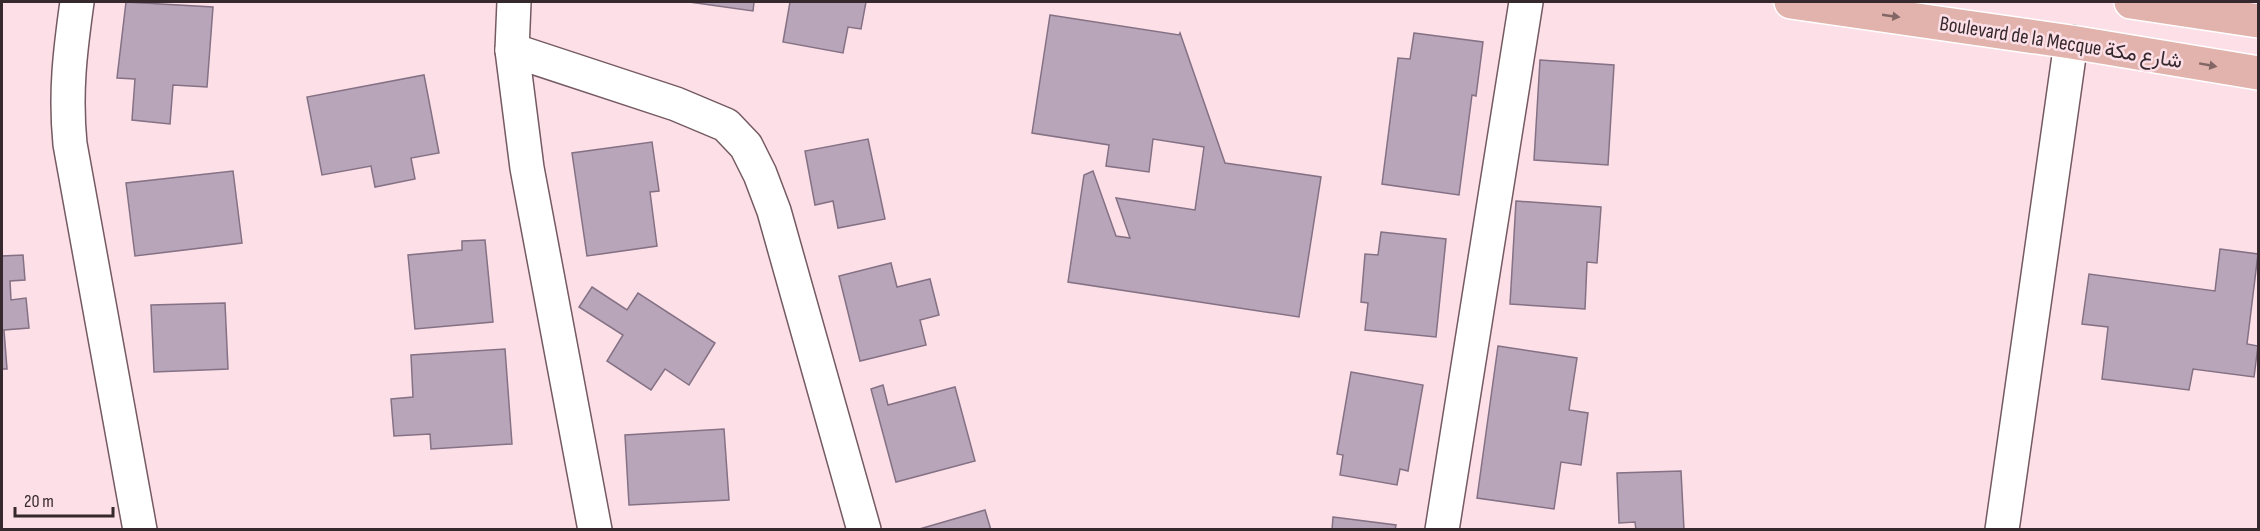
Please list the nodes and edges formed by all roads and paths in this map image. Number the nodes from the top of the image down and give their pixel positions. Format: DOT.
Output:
graph roads {
  1 [pos="76,2"];
  2 [pos="514,2"];
  3 [pos="1526,2"];
  4 [pos="1791,2"];
  5 [pos="2131,2"];
  6 [pos="2259,21"];
  7 [pos="2072,42"];
  8 [pos="512,50"];
  9 [pos="2259,74"];
  10 [pos="140,530"];
  11 [pos="595,530"];
  12 [pos="864,530"];
  13 [pos="1442,530"];
  14 [pos="2002,530"];
  1 -- 10 [label="street"];
  2 -- 8 [label="street"];
  3 -- 13 [label="street"];
  4 -- 7 [label="main road, Boulevard de la Mecque شارع مكة, one-way"];
  5 -- 6 [label="main road"];
  7 -- 9 [label="main road, Boulevard de la Mecque شارع مكة, one-way"];
  7 -- 14 [label="street"];
  8 -- 11 [label="street"];
  8 -- 12 [label="street"];
}
